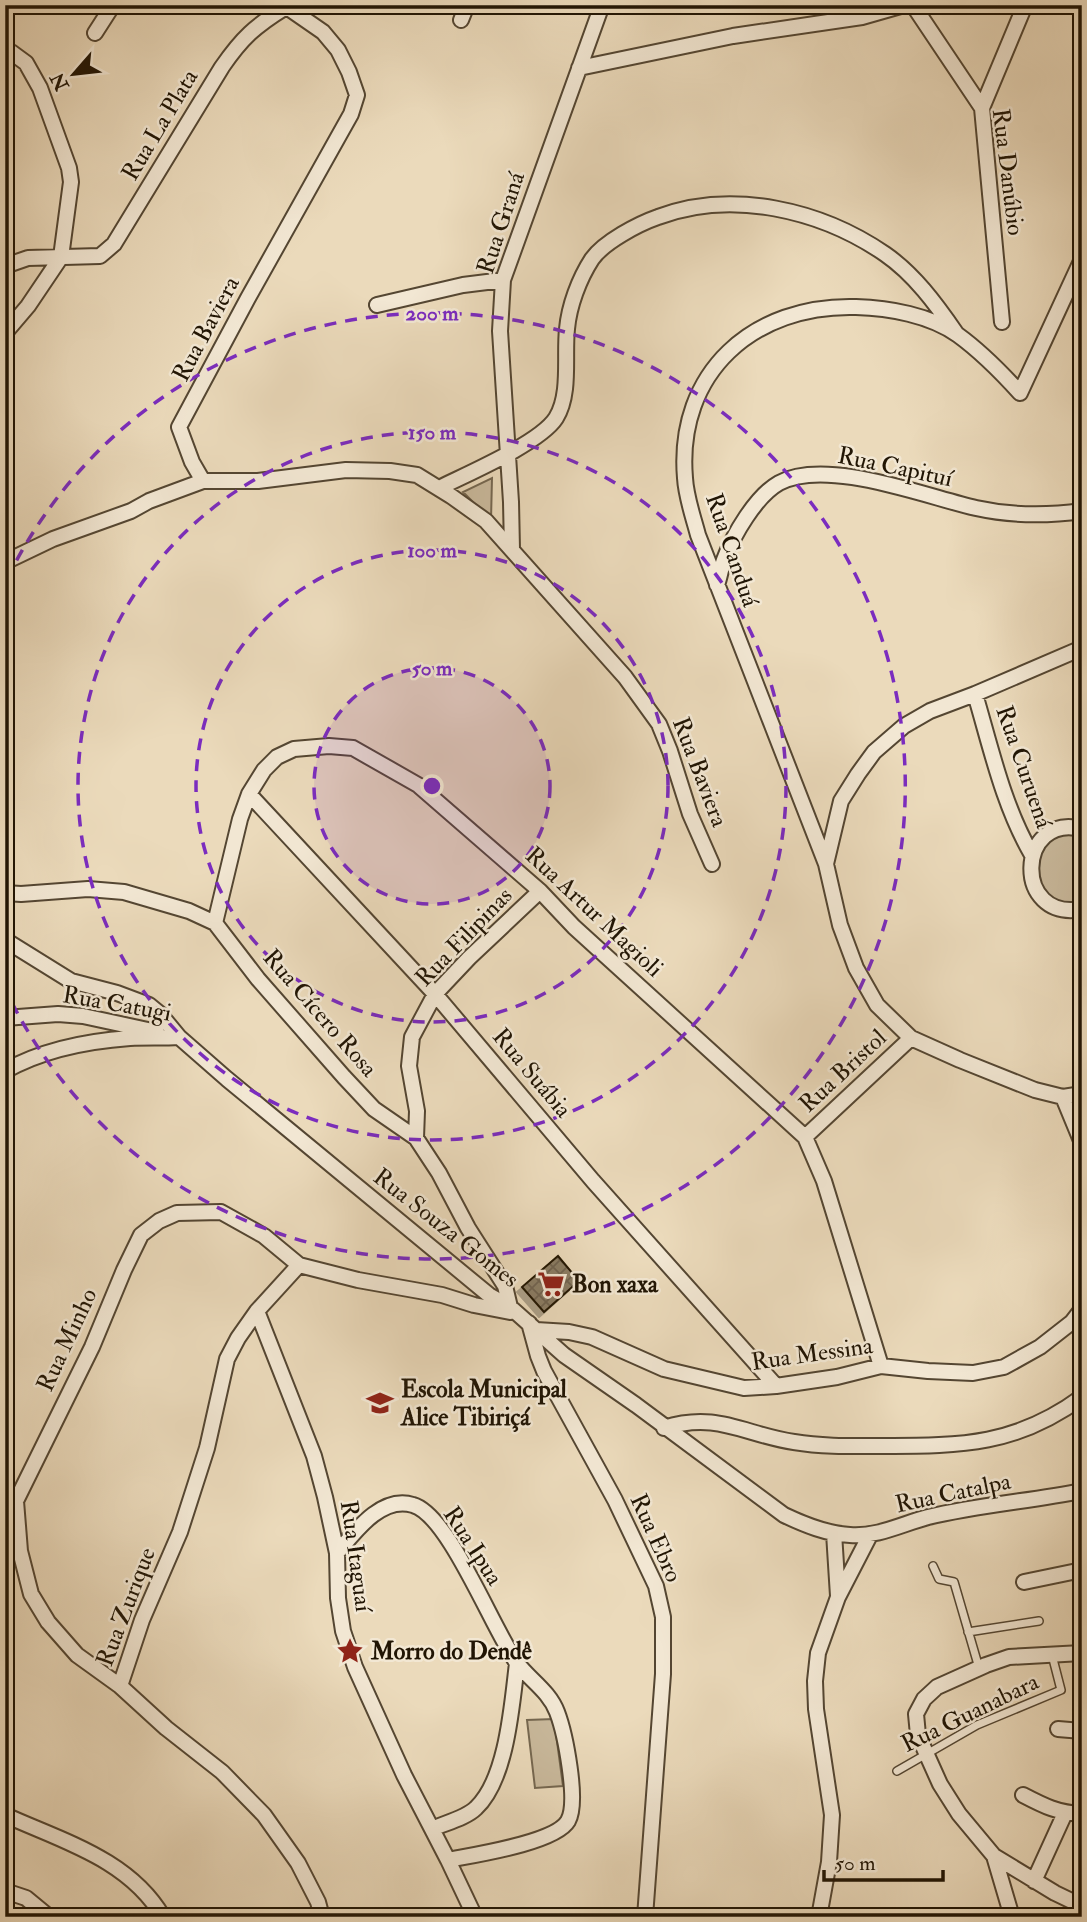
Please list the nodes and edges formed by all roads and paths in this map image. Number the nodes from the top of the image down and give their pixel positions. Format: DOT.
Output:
graph roads {
  1 [pos="113,5"];
  2 [pos="467,5"];
  3 [pos="602,5"];
  4 [pos="904,5"];
  5 [pos="913,5"];
  6 [pos="1025,5"];
  7 [pos="285,6"];
  8 [pos="461,20"];
  9 [pos="95,33"];
  10 [pos="8,55"];
  11 [pos="579,68"];
  12 [pos="982,108"];
  13 [pos="67,257"];
  14 [pos="1082,259"];
  15 [pos="5,266"];
  16 [pos="503,281"];
  17 [pos="377,304"];
  18 [pos="1002,322"];
  19 [pos="5,333"];
  20 [pos="957,334"];
  21 [pos="508,454"];
  22 [pos="203,481"];
  23 [pos="439,488"];
  24 [pos="1082,511"];
  25 [pos="512,549"];
  26 [pos="5,562"];
  27 [pos="718,585"];
  28 [pos="1082,648"];
  29 [pos="975,694"];
  30 [pos="249,794"];
  31 [pos="1082,829"];
  32 [pos="1032,855"];
  33 [pos="712,864"];
  34 [pos="826,864"];
  35 [pos="540,891"];
  36 [pos="5,893"];
  37 [pos="1082,909"];
  38 [pos="215,923"];
  39 [pos="5,940"];
  40 [pos="435,994"];
  41 [pos="5,1018"];
  42 [pos="179,1037"];
  43 [pos="911,1038"];
  44 [pos="5,1072"];
  45 [pos="1082,1094"];
  46 [pos="1063,1097"];
  47 [pos="805,1137"];
  48 [pos="416,1138"];
  49 [pos="1082,1143"];
  50 [pos="299,1265"];
  51 [pos="1082,1309"];
  52 [pos="257,1311"];
  53 [pos="523,1318"];
  54 [pos="881,1366"];
  55 [pos="776,1385"];
  56 [pos="1082,1397"];
  57 [pos="664,1428"];
  58 [pos="1082,1491"];
  59 [pos="11,1506"];
  60 [pos="834,1533"];
  61 [pos="870,1535"];
  62 [pos="337,1553"];
  63 [pos="933,1566"];
  64 [pos="1082,1570"];
  65 [pos="1024,1582"];
  66 [pos="838,1597"];
  67 [pos="1039,1621"];
  68 [pos="968,1632"];
  69 [pos="1082,1653"];
  70 [pos="1052,1654"];
  71 [pos="517,1663"];
  72 [pos="979,1668"];
  73 [pos="120,1686"];
  74 [pos="1058,1730"];
  75 [pos="1082,1731"];
  76 [pos="926,1754"];
  77 [pos="897,1771"];
  78 [pos="1023,1795"];
  79 [pos="1065,1813"];
  80 [pos="1082,1814"];
  81 [pos="5,1815"];
  82 [pos="432,1829"];
  83 [pos="994,1856"];
  84 [pos="448,1860"];
  85 [pos="1034,1881"];
  86 [pos="5,1891"];
  87 [pos="1082,1906"];
  88 [pos="49,1917"];
  89 [pos="163,1917"];
  90 [pos="322,1917"];
  91 [pos="475,1917"];
  92 [pos="645,1917"];
  93 [pos="819,1917"];
  94 [pos="1012,1917"];
  1 -- 9 [label="street"];
  2 -- 8 [label="street"];
  3 -- 11 [label="street, Rua Graná"];
  4 -- 11 [label="street"];
  5 -- 12 [label="street, Rua Danúbio"];
  6 -- 12 [label="street"];
  7 -- 13 [label="street, Rua La Plata"];
  7 -- 22 [label="street, Rua Baviera"];
  10 -- 13 [label="street"];
  11 -- 16 [label="street, Rua Graná"];
  12 -- 18 [label="street, Rua Danúbio"];
  13 -- 15 [label="street, Rua La Plata"];
  13 -- 19 [label="street"];
  14 -- 20 [label="street, Rua Canduá"];
  16 -- 17 [label="street"];
  16 -- 21 [label="street, Rua Graná"];
  20 -- 21 [label="street"];
  20 -- 27 [label="street, Rua Canduá"];
  21 -- 23 [label="street"];
  21 -- 25 [label="street, Rua Graná"];
  22 -- 23 [label="street, Rua Baviera"];
  22 -- 26 [label="street"];
  23 -- 25 [label="street, Rua Baviera"];
  24 -- 27 [label="street, Rua Capituí"];
  25 -- 33 [label="street, Rua Baviera"];
  27 -- 34 [label="street, Rua Canduá"];
  28 -- 29 [label="street"];
  29 -- 32 [label="street, Rua Curuená"];
  29 -- 34 [label="street"];
  30 -- 35 [label="street, Rua Artur Magioli"];
  30 -- 38 [label="street, Rua Artur Magioli"];
  30 -- 40 [label="street, Rua Suábia"];
  31 -- 32 [label="street"];
  32 -- 37 [label="street"];
  34 -- 43 [label="street, Rua Canduá"];
  35 -- 40 [label="street, Rua Filipinas"];
  35 -- 47 [label="street, Rua Artur Magioli"];
  36 -- 38 [label="street, Rua Cícero Rosa"];
  38 -- 48 [label="street, Rua Cícero Rosa"];
  39 -- 42 [label="street, Rua Souza Gomes"];
  40 -- 48 [label="street, Rua Filipinas"];
  40 -- 55 [label="street, Rua Suábia"];
  41 -- 42 [label="street, Rua Catugi"];
  42 -- 44 [label="street"];
  42 -- 53 [label="street, Rua Souza Gomes"];
  43 -- 46 [label="street, Rua Canduá"];
  43 -- 47 [label="street, Rua Bristol"];
  45 -- 46 [label="street"];
  46 -- 49 [label="street"];
  47 -- 54 [label="street, Rua Artur Magioli"];
  48 -- 53 [label="street, Rua Cícero Rosa"];
  50 -- 52 [label="street, Rua Zurique"];
  50 -- 53 [label="street"];
  50 -- 59 [label="street, Rua Minho"];
  51 -- 54 [label="street, Rua Messina"];
  52 -- 62 [label="street, Rua Itaguaí"];
  52 -- 73 [label="street, Rua Zurique"];
  53 -- 55 [label="street, Rua Messina"];
  53 -- 57 [label="street, Rua Souza Gomes"];
  53 -- 92 [label="street, Rua Ebro"];
  54 -- 55 [label="street, Rua Messina"];
  56 -- 57 [label="street"];
  57 -- 60 [label="street, Rua Souza Gomes"];
  58 -- 61 [label="street, Rua Catalpa"];
  59 -- 73 [label="street, Rua Minho"];
  60 -- 61 [label="street, Rua Catalpa"];
  60 -- 66 [label="street"];
  61 -- 66 [label="street"];
  62 -- 71 [label="street, Rua Ipua"];
  62 -- 82 [label="street, Rua Itaguaí"];
  63 -- 68 [label="lane"];
  64 -- 65 [label="street"];
  66 -- 93 [label="street"];
  67 -- 68 [label="lane"];
  68 -- 72 [label="lane"];
  69 -- 70 [label="street"];
  70 -- 72 [label="street"];
  70 -- 76 [label="lane, Rua Guanabara"];
  71 -- 82 [label="street"];
  71 -- 84 [label="street, Rua Ipua"];
  72 -- 76 [label="street"];
  73 -- 90 [label="street, Rua Zurique"];
  74 -- 75 [label="street"];
  76 -- 77 [label="lane, Rua Guanabara"];
  76 -- 83 [label="street"];
  78 -- 79 [label="street"];
  79 -- 80 [label="street"];
  79 -- 85 [label="street"];
  81 -- 89 [label="street"];
  82 -- 84 [label="street, Rua Itaguaí"];
  83 -- 85 [label="street"];
  83 -- 94 [label="street"];
  84 -- 91 [label="street, Rua Itaguaí"];
  85 -- 87 [label="street"];
  86 -- 88 [label="street"];
}
